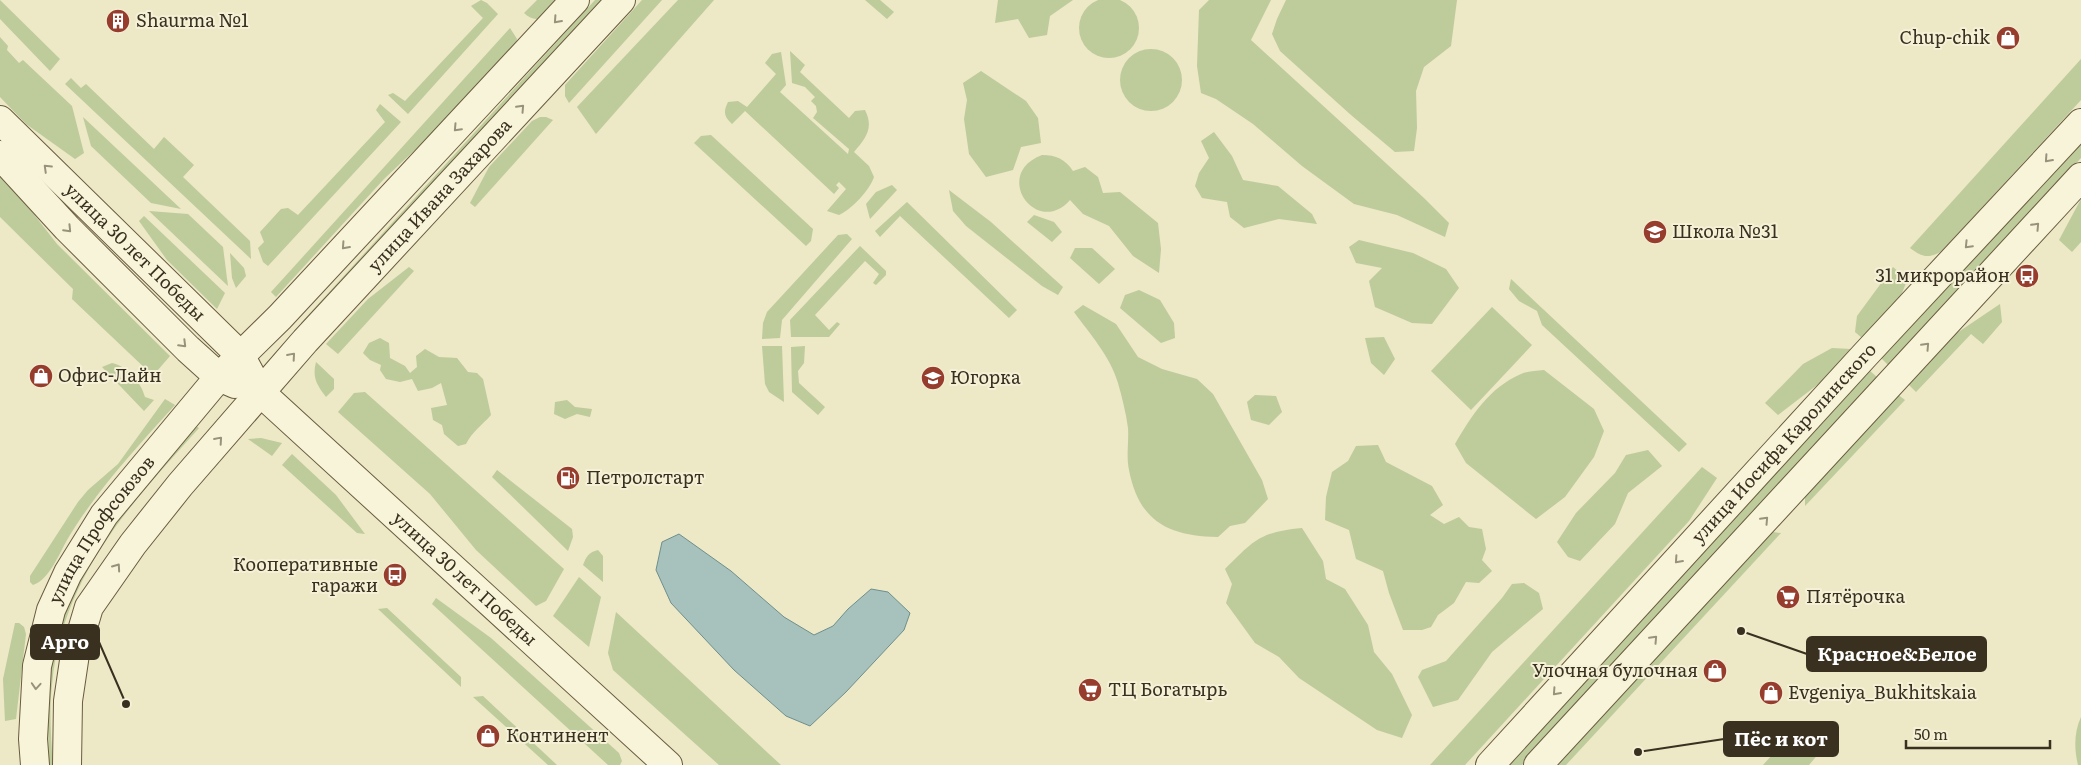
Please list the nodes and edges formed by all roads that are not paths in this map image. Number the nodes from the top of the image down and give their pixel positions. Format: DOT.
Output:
graph roads {
  1 [pos="575,0"];
  2 [pos="621,0"];
  3 [pos="0,120"];
  4 [pos="2081,122"];
  5 [pos="0,155"];
  6 [pos="2081,176"];
  7 [pos="240,356"];
  8 [pos="219,377"];
  9 [pos="260,392"];
  10 [pos="36,765"];
  11 [pos="67,765"];
  12 [pos="668,765"];
  13 [pos="1490,765"];
  14 [pos="1538,765"];
  1 -- 7 [label="main road, улица Ивана Захарова, one-way"];
  9 -- 2 [label="main road, улица Ивана Захарова, one-way"];
  7 -- 3 [label="main road, улица 30 лет Победы, one-way"];
  4 -- 13 [label="main road, улица Иосифа Каролинского, one-way"];
  5 -- 8 [label="main road, улица 30 лет Победы, one-way"];
  14 -- 6 [label="main road, улица Иосифа Каролинского, one-way"];
  7 -- 8 [label="main road, улица Ивана Захарова"];
  7 -- 9 [label="main road, улица 30 лет Победы"];
  8 -- 9 [label="main road, улица 30 лет Победы"];
  8 -- 10 [label="main road, улица Профсоюзов, one-way"];
  11 -- 9 [label="main road, улица Профсоюзов, one-way"];
  9 -- 12 [label="main road, улица 30 лет Победы"];
}
